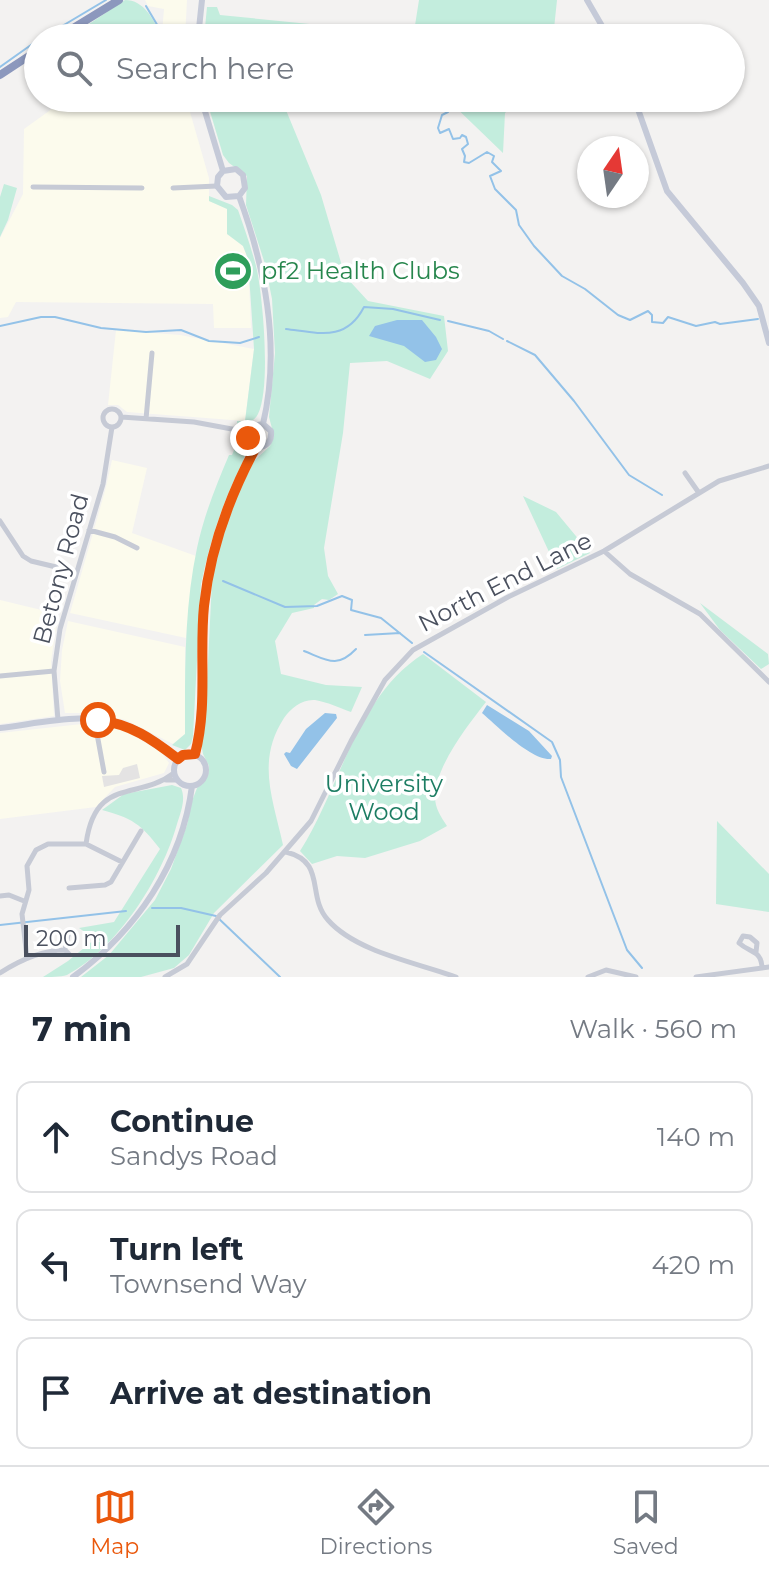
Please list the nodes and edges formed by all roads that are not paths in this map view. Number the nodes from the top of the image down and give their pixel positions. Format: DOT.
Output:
graph roads {
  1 [pos="119,0"];
  2 [pos="202,0"];
  3 [pos="587,0"];
  4 [pos="80,24"];
  5 [pos="199,24"];
  6 [pos="601,24"];
  7 [pos="24,59"];
  8 [pos="0,75"];
  9 [pos="205,112"];
  10 [pos="639,112"];
  11 [pos="223,171"];
  12 [pos="217,186"];
  13 [pos="33,187"];
  14 [pos="142,188"];
  15 [pos="173,188"];
  16 [pos="239,196"];
  17 [pos="769,343"];
  18 [pos="152,353"];
  19 [pos="121,417"];
  20 [pos="146,419"];
  21 [pos="263,424"];
  22 [pos="112,427"];
  23 [pos="248,432"];
  24 [pos="256,447"];
  25 [pos="769,466"];
  26 [pos="685,473"];
  27 [pos="699,493"];
  28 [pos="0,521"];
  29 [pos="89,530"];
  30 [pos="137,548"];
  31 [pos="604,551"];
  32 [pos="77,572"];
  33 [pos="769,668"];
  34 [pos="54,671"];
  35 [pos="760,675"];
  36 [pos="0,676"];
  37 [pos="769,682"];
  38 [pos="58,720"];
  39 [pos="98,720"];
  40 [pos="0,728"];
  41 [pos="195,754"];
  42 [pos="178,759"];
  43 [pos="104,772"];
  44 [pos="176,777"];
  45 [pos="192,786"];
  46 [pos="141,837"];
  47 [pos="293,843"];
  48 [pos="86,844"];
  49 [pos="286,852"];
  50 [pos="298,855"];
  51 [pos="122,862"];
  52 [pos="69,888"];
  53 [pos="77,888"];
  54 [pos="0,896"];
  55 [pos="77,896"];
  56 [pos="24,901"];
  57 [pos="68,935"];
  58 [pos="756,952"];
  59 [pos="27,958"];
  60 [pos="766,967"];
  61 [pos="0,973"];
  62 [pos="73,977"];
  63 [pos="165,977"];
  64 [pos="456,977"];
  65 [pos="588,977"];
  66 [pos="636,977"];
  67 [pos="696,977"];
  1 -- 4 [label="highway"];
  2 -- 5 [label="main road"];
  3 -- 6 [label="main road"];
  7 -- 8 [label="highway"];
  9 -- 11 [label="main road"];
  10 -- 17 [label="main road"];
  11 -- 12 [label="main road"];
  11 -- 16 [label="main road"];
  12 -- 15 [label="street"];
  12 -- 16 [label="main road"];
  13 -- 14 [label="street"];
  16 -- 21 [label="main road"];
  18 -- 20 [label="street"];
  19 -- 20 [label="street"];
  19 -- 22 [label="street"];
  19 -- 22 [label="street"];
  20 -- 23 [label="street"];
  21 -- 23 [label="main road"];
  21 -- 24 [label="main road"];
  22 -- 29 [label="street, Betony Road"];
  23 -- 24 [label="main road"];
  24 -- 41 [label="main road"];
  25 -- 27 [label="street, North End Lane"];
  26 -- 27 [label="street"];
  27 -- 31 [label="street, North End Lane"];
  28 -- 32 [label="street"];
  29 -- 30 [label="street"];
  29 -- 32 [label="street, Betony Road"];
  31 -- 35 [label="street"];
  31 -- 47 [label="street, North End Lane"];
  32 -- 34 [label="street, Betony Road"];
  33 -- 35 [label="street"];
  34 -- 36 [label="street"];
  34 -- 38 [label="street, Betony Road"];
  35 -- 37 [label="street"];
  38 -- 39 [label="main road"];
  38 -- 40 [label="main road"];
  39 -- 42 [label="main road"];
  39 -- 43 [label="street"];
  41 -- 42 [label="main road"];
  41 -- 45 [label="main road"];
  42 -- 44 [label="main road"];
  44 -- 45 [label="main road"];
  44 -- 48 [label="street"];
  45 -- 62 [label="main road"];
  46 -- 51 [label="street"];
  47 -- 49 [label="street, North End Lane"];
  47 -- 50 [label="street"];
  48 -- 51 [label="street"];
  48 -- 56 [label="street"];
  49 -- 50 [label="street"];
  49 -- 63 [label="street, North End Lane"];
  50 -- 64 [label="street"];
  51 -- 53 [label="street"];
  52 -- 53 [label="street"];
  53 -- 55 [label="street"];
  54 -- 56 [label="street"];
  56 -- 59 [label="street"];
  57 -- 59 [label="street"];
  58 -- 60 [label="street"];
  59 -- 61 [label="street"];
  60 -- 67 [label="street"];
  65 -- 66 [label="street"];
}
